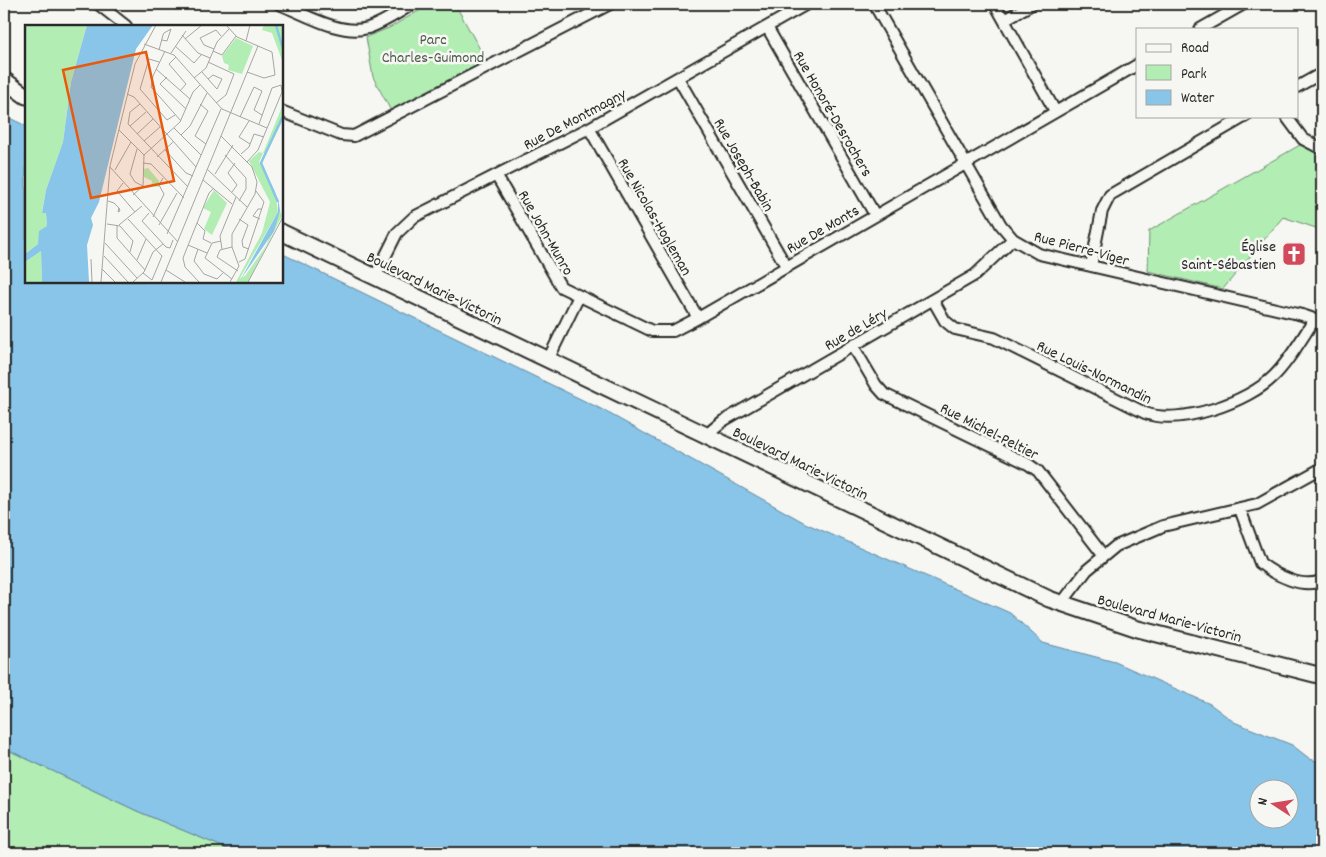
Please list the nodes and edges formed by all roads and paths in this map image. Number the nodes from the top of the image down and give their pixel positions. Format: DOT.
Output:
graph roads {
  1 [pos="98,4"];
  2 [pos="279,4"];
  3 [pos="413,4"];
  4 [pos="610,4"];
  5 [pos="807,4"];
  6 [pos="874,4"];
  7 [pos="995,4"];
  8 [pos="1032,4"];
  9 [pos="1244,4"];
  10 [pos="1004,20"];
  11 [pos="125,25"];
  12 [pos="767,26"];
  13 [pos="1202,28"];
  14 [pos="1136,66"];
  15 [pos="1322,73"];
  16 [pos="678,78"];
  17 [pos="4,80"];
  18 [pos="1298,86"];
  19 [pos="25,95"];
  20 [pos="282,111"];
  21 [pos="1056,111"];
  22 [pos="1243,118"];
  23 [pos="1287,118"];
  24 [pos="589,128"];
  25 [pos="1322,149"];
  26 [pos="966,164"];
  27 [pos="496,176"];
  28 [pos="876,215"];
  29 [pos="282,232"];
  30 [pos="1013,239"];
  31 [pos="786,266"];
  32 [pos="1091,266"];
  33 [pos="375,277"];
  34 [pos="578,296"];
  35 [pos="933,300"];
  36 [pos="698,318"];
  37 [pos="1318,323"];
  38 [pos="854,346"];
  39 [pos="548,360"];
  40 [pos="708,437"];
  41 [pos="1322,468"];
  42 [pos="1240,509"];
  43 [pos="1103,555"];
  44 [pos="1322,580"];
  45 [pos="1061,604"];
  46 [pos="1322,676"];
  1 -- 11 [label="street"];
  2 -- 3 [label="street"];
  4 -- 20 [label="street"];
  5 -- 12 [label="street, Rue De Montmagny"];
  6 -- 26 [label="street, Rue Pierre-Viger"];
  7 -- 10 [label="street"];
  8 -- 10 [label="street"];
  9 -- 13 [label="street"];
  10 -- 21 [label="street"];
  12 -- 16 [label="street, Rue De Montmagny"];
  12 -- 28 [label="street, Rue Honoré-Desrochers"];
  14 -- 21 [label="street, Rue De Monts"];
  15 -- 18 [label="street"];
  16 -- 24 [label="street, Rue De Montmagny"];
  16 -- 31 [label="street, Rue Joseph-Babin"];
  17 -- 19 [label="street"];
  21 -- 26 [label="street, Rue De Monts"];
  22 -- 32 [label="street"];
  23 -- 25 [label="street"];
  24 -- 27 [label="street, Rue De Montmagny"];
  24 -- 36 [label="street, Rue Nicolas-Hogleman"];
  26 -- 28 [label="street, Rue De Monts"];
  26 -- 30 [label="street, Rue Pierre-Viger"];
  27 -- 33 [label="street, Rue De Montmagny"];
  27 -- 34 [label="street, Rue John-Munro"];
  28 -- 31 [label="street, Rue De Monts"];
  29 -- 33 [label="street, Boulevard Marie-Victorin"];
  30 -- 32 [label="street, Rue Pierre-Viger"];
  30 -- 35 [label="street, Rue de Léry"];
  31 -- 36 [label="street, Rue De Monts"];
  32 -- 37 [label="street, Rue Pierre-Viger"];
  33 -- 39 [label="street, Boulevard Marie-Victorin"];
  34 -- 36 [label="street, Rue De Monts"];
  34 -- 39 [label="street"];
  35 -- 37 [label="street, Rue Louis-Normandin"];
  35 -- 38 [label="street, Rue de Léry"];
  38 -- 40 [label="street, Rue de Léry"];
  38 -- 43 [label="street, Rue Michel-Peltier"];
  39 -- 40 [label="street, Boulevard Marie-Victorin"];
  40 -- 45 [label="street, Boulevard Marie-Victorin"];
  41 -- 42 [label="street"];
  42 -- 43 [label="street"];
  42 -- 44 [label="street"];
  43 -- 45 [label="street"];
  45 -- 46 [label="street, Boulevard Marie-Victorin"];
}
